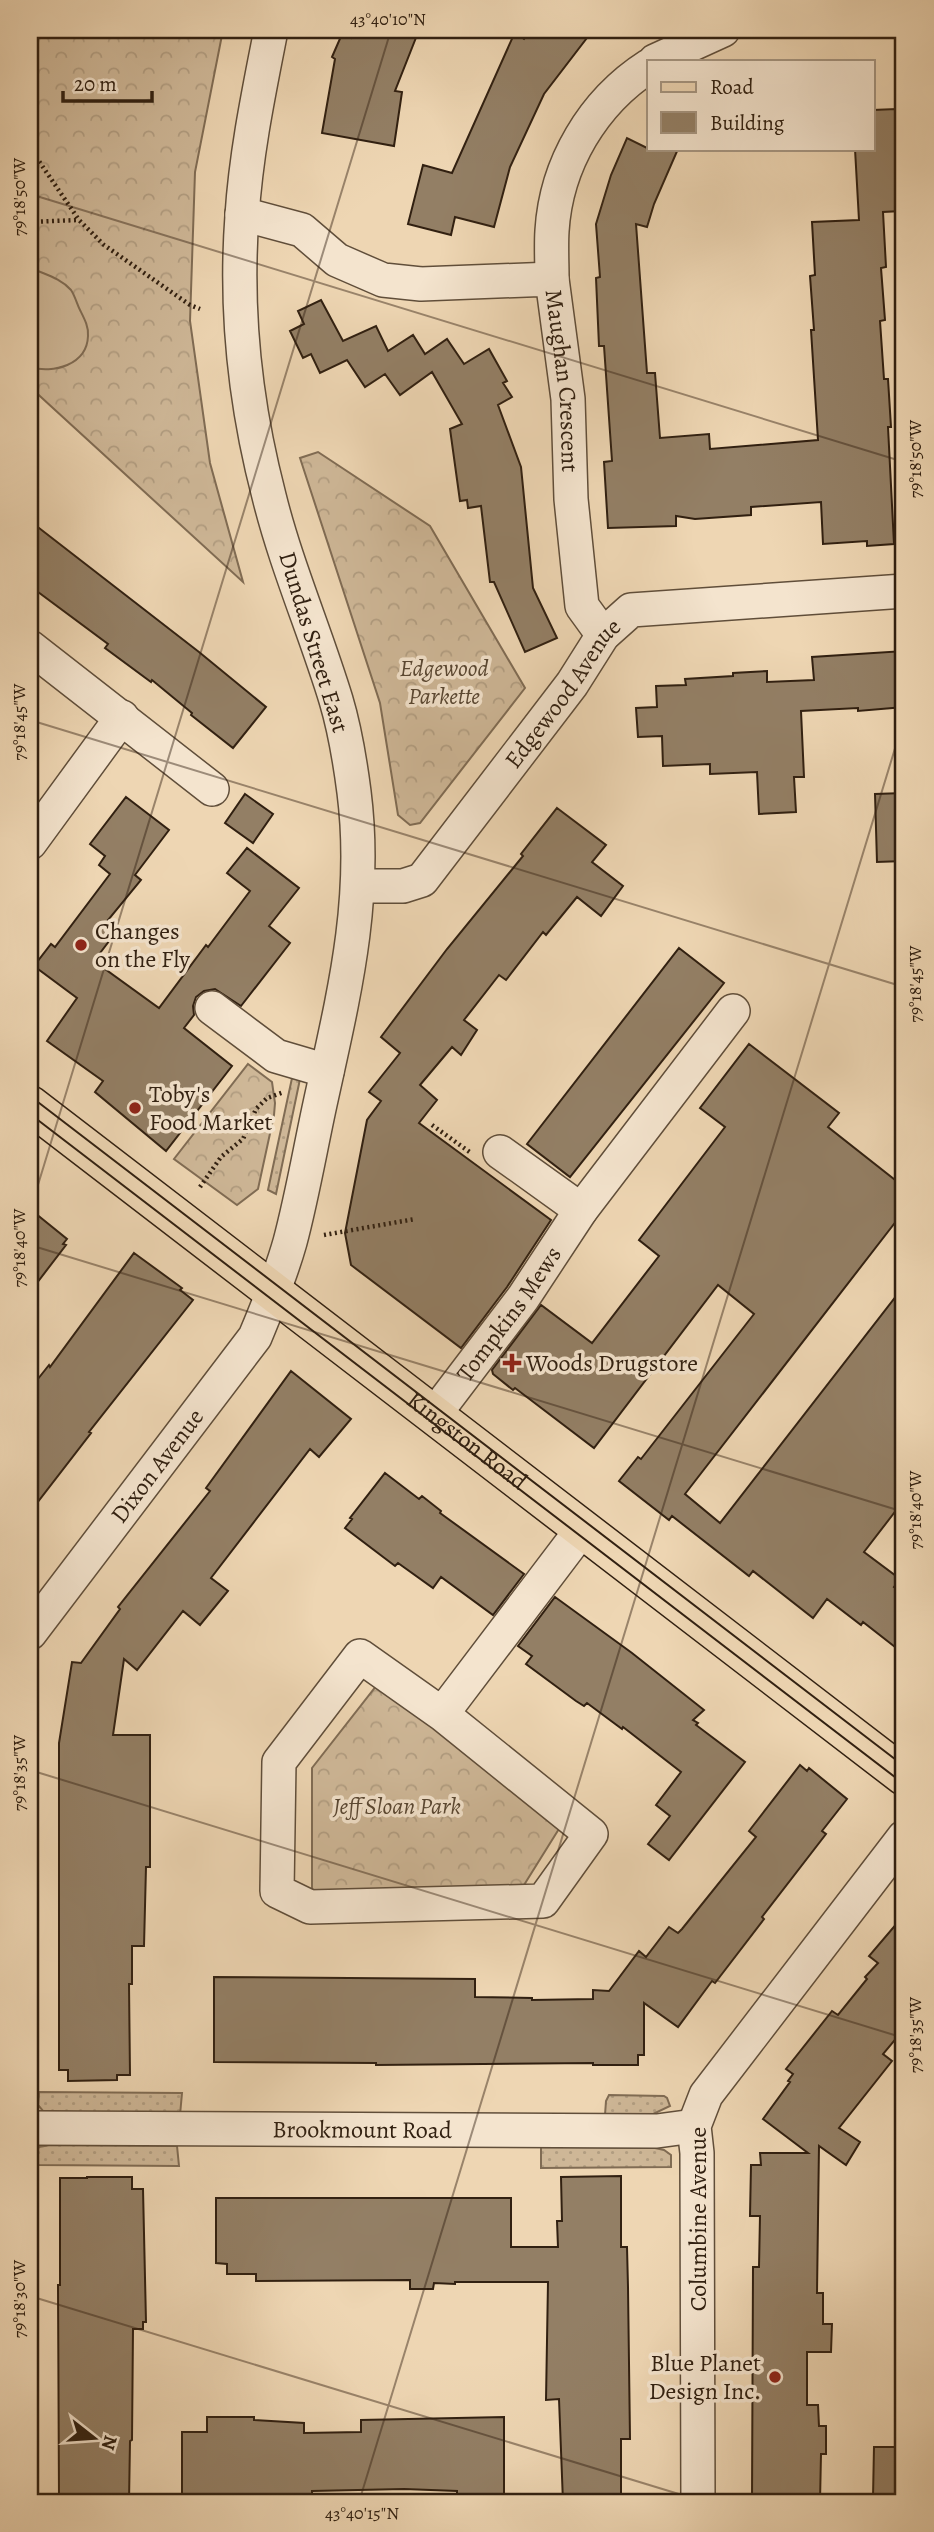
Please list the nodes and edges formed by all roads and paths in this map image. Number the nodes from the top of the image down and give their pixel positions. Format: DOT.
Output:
graph roads {
  1 [pos="271,30"];
  2 [pos="723,30"];
  3 [pos="657,60"];
  4 [pos="647,67"];
  5 [pos="30,150"];
  6 [pos="242,214"];
  7 [pos="79,220"];
  8 [pos="30,222"];
  9 [pos="552,279"];
  10 [pos="200,309"];
  11 [pos="904,591"];
  12 [pos="603,635"];
  13 [pos="30,647"];
  14 [pos="122,717"];
  15 [pos="212,789"];
  16 [pos="30,842"];
  17 [pos="358,886"];
  18 [pos="212,1008"];
  19 [pos="733,1011"];
  20 [pos="327,1070"];
  21 [pos="285,1091"];
  22 [pos="30,1105"];
  23 [pos="432,1125"];
  24 [pos="500,1152"];
  25 [pos="200,1187"];
  26 [pos="582,1209"];
  27 [pos="415,1219"];
  28 [pos="324,1235"];
  29 [pos="273,1293"];
  30 [pos="434,1415"];
  31 [pos="583,1528"];
  32 [pos="30,1633"];
  33 [pos="442,1714"];
  34 [pos="904,1776"];
  35 [pos="904,1837"];
  36 [pos="694,2126"];
  37 [pos="30,2128"];
  38 [pos="698,2502"];
  1 -- 6 [label="street, Dundas Street East"];
  2 -- 3 [label="street"];
  4 -- 9 [label="street"];
  5 -- 7 [label="path"];
  6 -- 9 [label="street, Maughan Crescent"];
  6 -- 17 [label="street, Dundas Street East"];
  7 -- 8 [label="path"];
  7 -- 10 [label="path"];
  9 -- 12 [label="street, Maughan Crescent"];
  11 -- 12 [label="street, Edgewood Avenue"];
  12 -- 17 [label="street, Edgewood Avenue"];
  13 -- 14 [label="street"];
  14 -- 15 [label="street"];
  14 -- 16 [label="street"];
  17 -- 20 [label="street, Dundas Street East"];
  18 -- 20 [label="street"];
  19 -- 26 [label="street, Tompkins Mews"];
  20 -- 29 [label="street, Dundas Street East"];
  21 -- 25 [label="path"];
  22 -- 29 [label="main road, Kingston Road"];
  23 -- 24 [label="path"];
  24 -- 26 [label="street"];
  26 -- 30 [label="street, Tompkins Mews"];
  27 -- 28 [label="path"];
  29 -- 30 [label="main road, Kingston Road"];
  29 -- 32 [label="street, Dixon Avenue"];
  30 -- 31 [label="main road, Kingston Road"];
  31 -- 33 [label="street"];
  31 -- 34 [label="main road, Kingston Road"];
  33 -- 33 [label="street"];
  35 -- 36 [label="street, Columbine Avenue"];
  36 -- 37 [label="street, Brookmount Road"];
  36 -- 38 [label="street, Columbine Avenue"];
}
